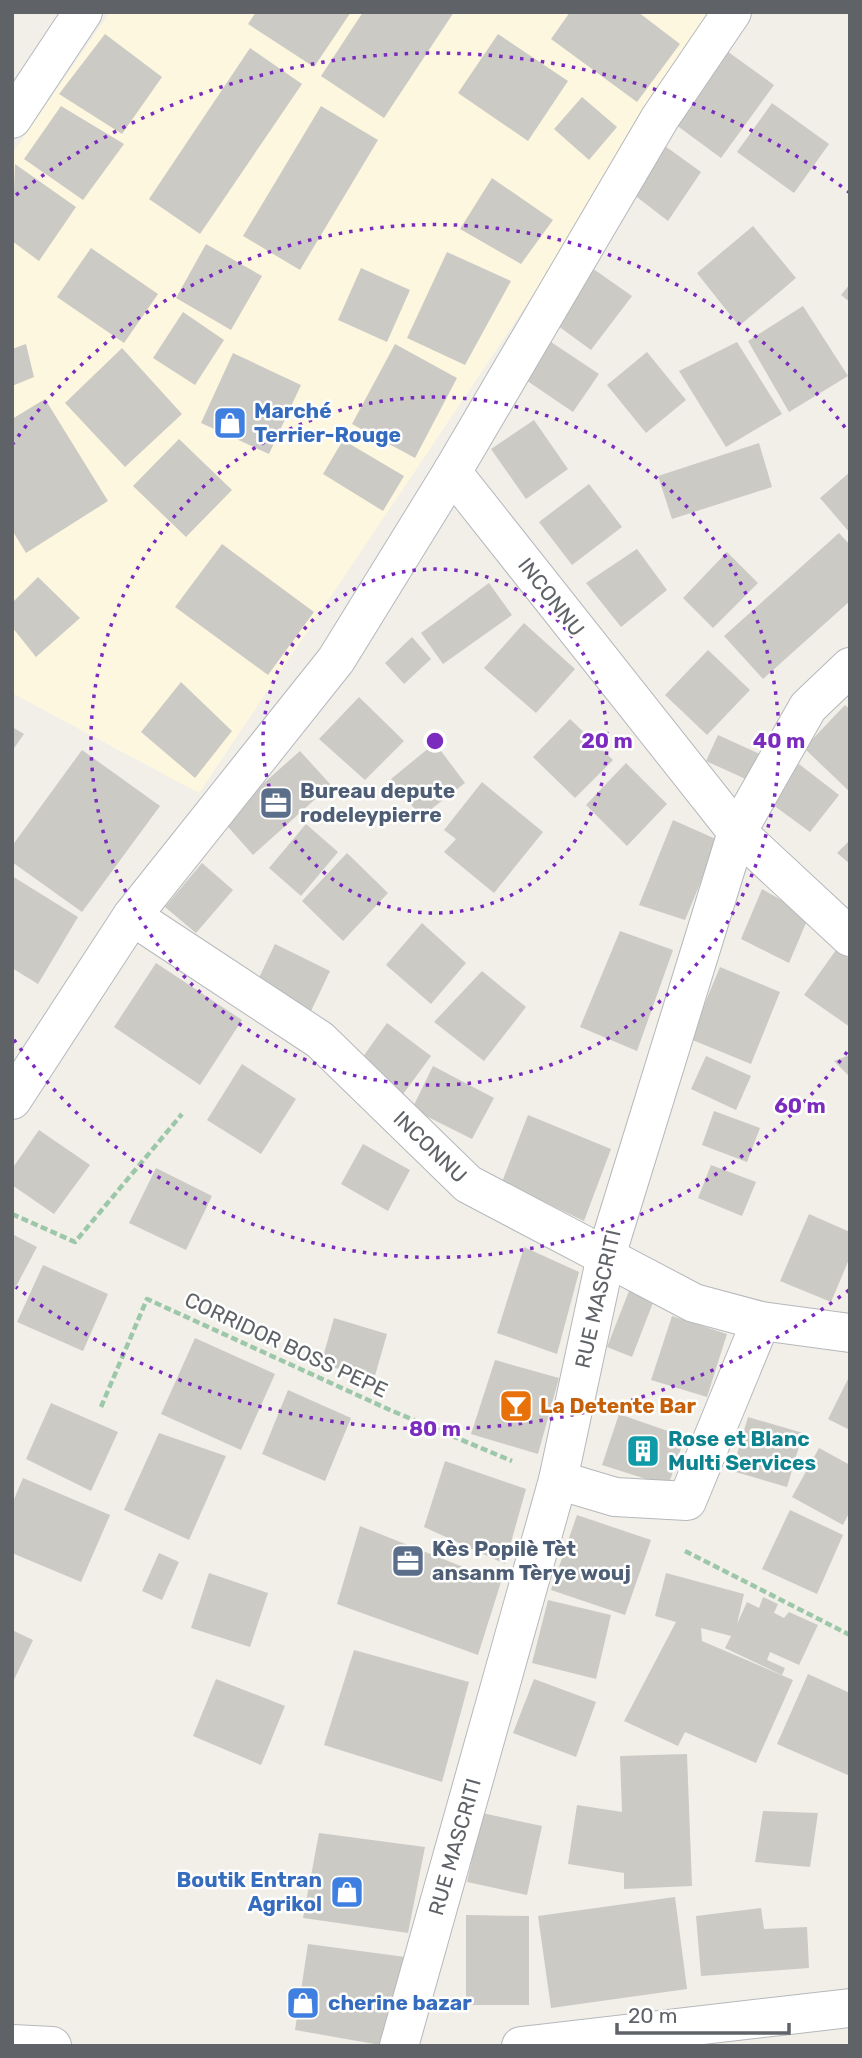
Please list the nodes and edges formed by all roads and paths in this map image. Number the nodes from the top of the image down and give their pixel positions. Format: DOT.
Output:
graph roads {
  1 [pos="83,12"];
  2 [pos="732,12"];
  3 [pos="12,118"];
  4 [pos="452,472"];
  5 [pos="850,667"];
  6 [pos="737,832"];
  7 [pos="132,916"];
  8 [pos="850,937"];
  9 [pos="12,1100"];
  10 [pos="182,1114"];
  11 [pos="12,1214"];
  12 [pos="606,1256"];
  13 [pos="761,1321"];
  14 [pos="850,1333"];
  15 [pos="101,1407"];
  16 [pos="558,1480"];
  17 [pos="675,1544"];
  18 [pos="850,1634"];
  19 [pos="850,2008"];
  20 [pos="12,2044"];
  21 [pos="52,2046"];
  22 [pos="399,2046"];
  23 [pos="521,2046"];
  1 -- 3 [label="street"];
  2 -- 4 [label="street"];
  4 -- 6 [label="street, INCONNU"];
  4 -- 7 [label="street"];
  5 -- 6 [label="street, RUE MASCRITI"];
  6 -- 8 [label="street, INCONNU"];
  6 -- 12 [label="street, RUE MASCRITI"];
  7 -- 9 [label="street"];
  7 -- 12 [label="street, INCONNU"];
  10 -- 11 [label="path"];
  12 -- 13 [label="street, INCONNU"];
  12 -- 16 [label="street, RUE MASCRITI"];
  13 -- 14 [label="street, INCONNU"];
  13 -- 16 [label="street"];
  15 -- 16 [label="path, CORRIDOR BOSS PEPE"];
  16 -- 22 [label="street, RUE MASCRITI"];
  17 -- 18 [label="path"];
  19 -- 23 [label="street"];
  20 -- 21 [label="street"];
}
